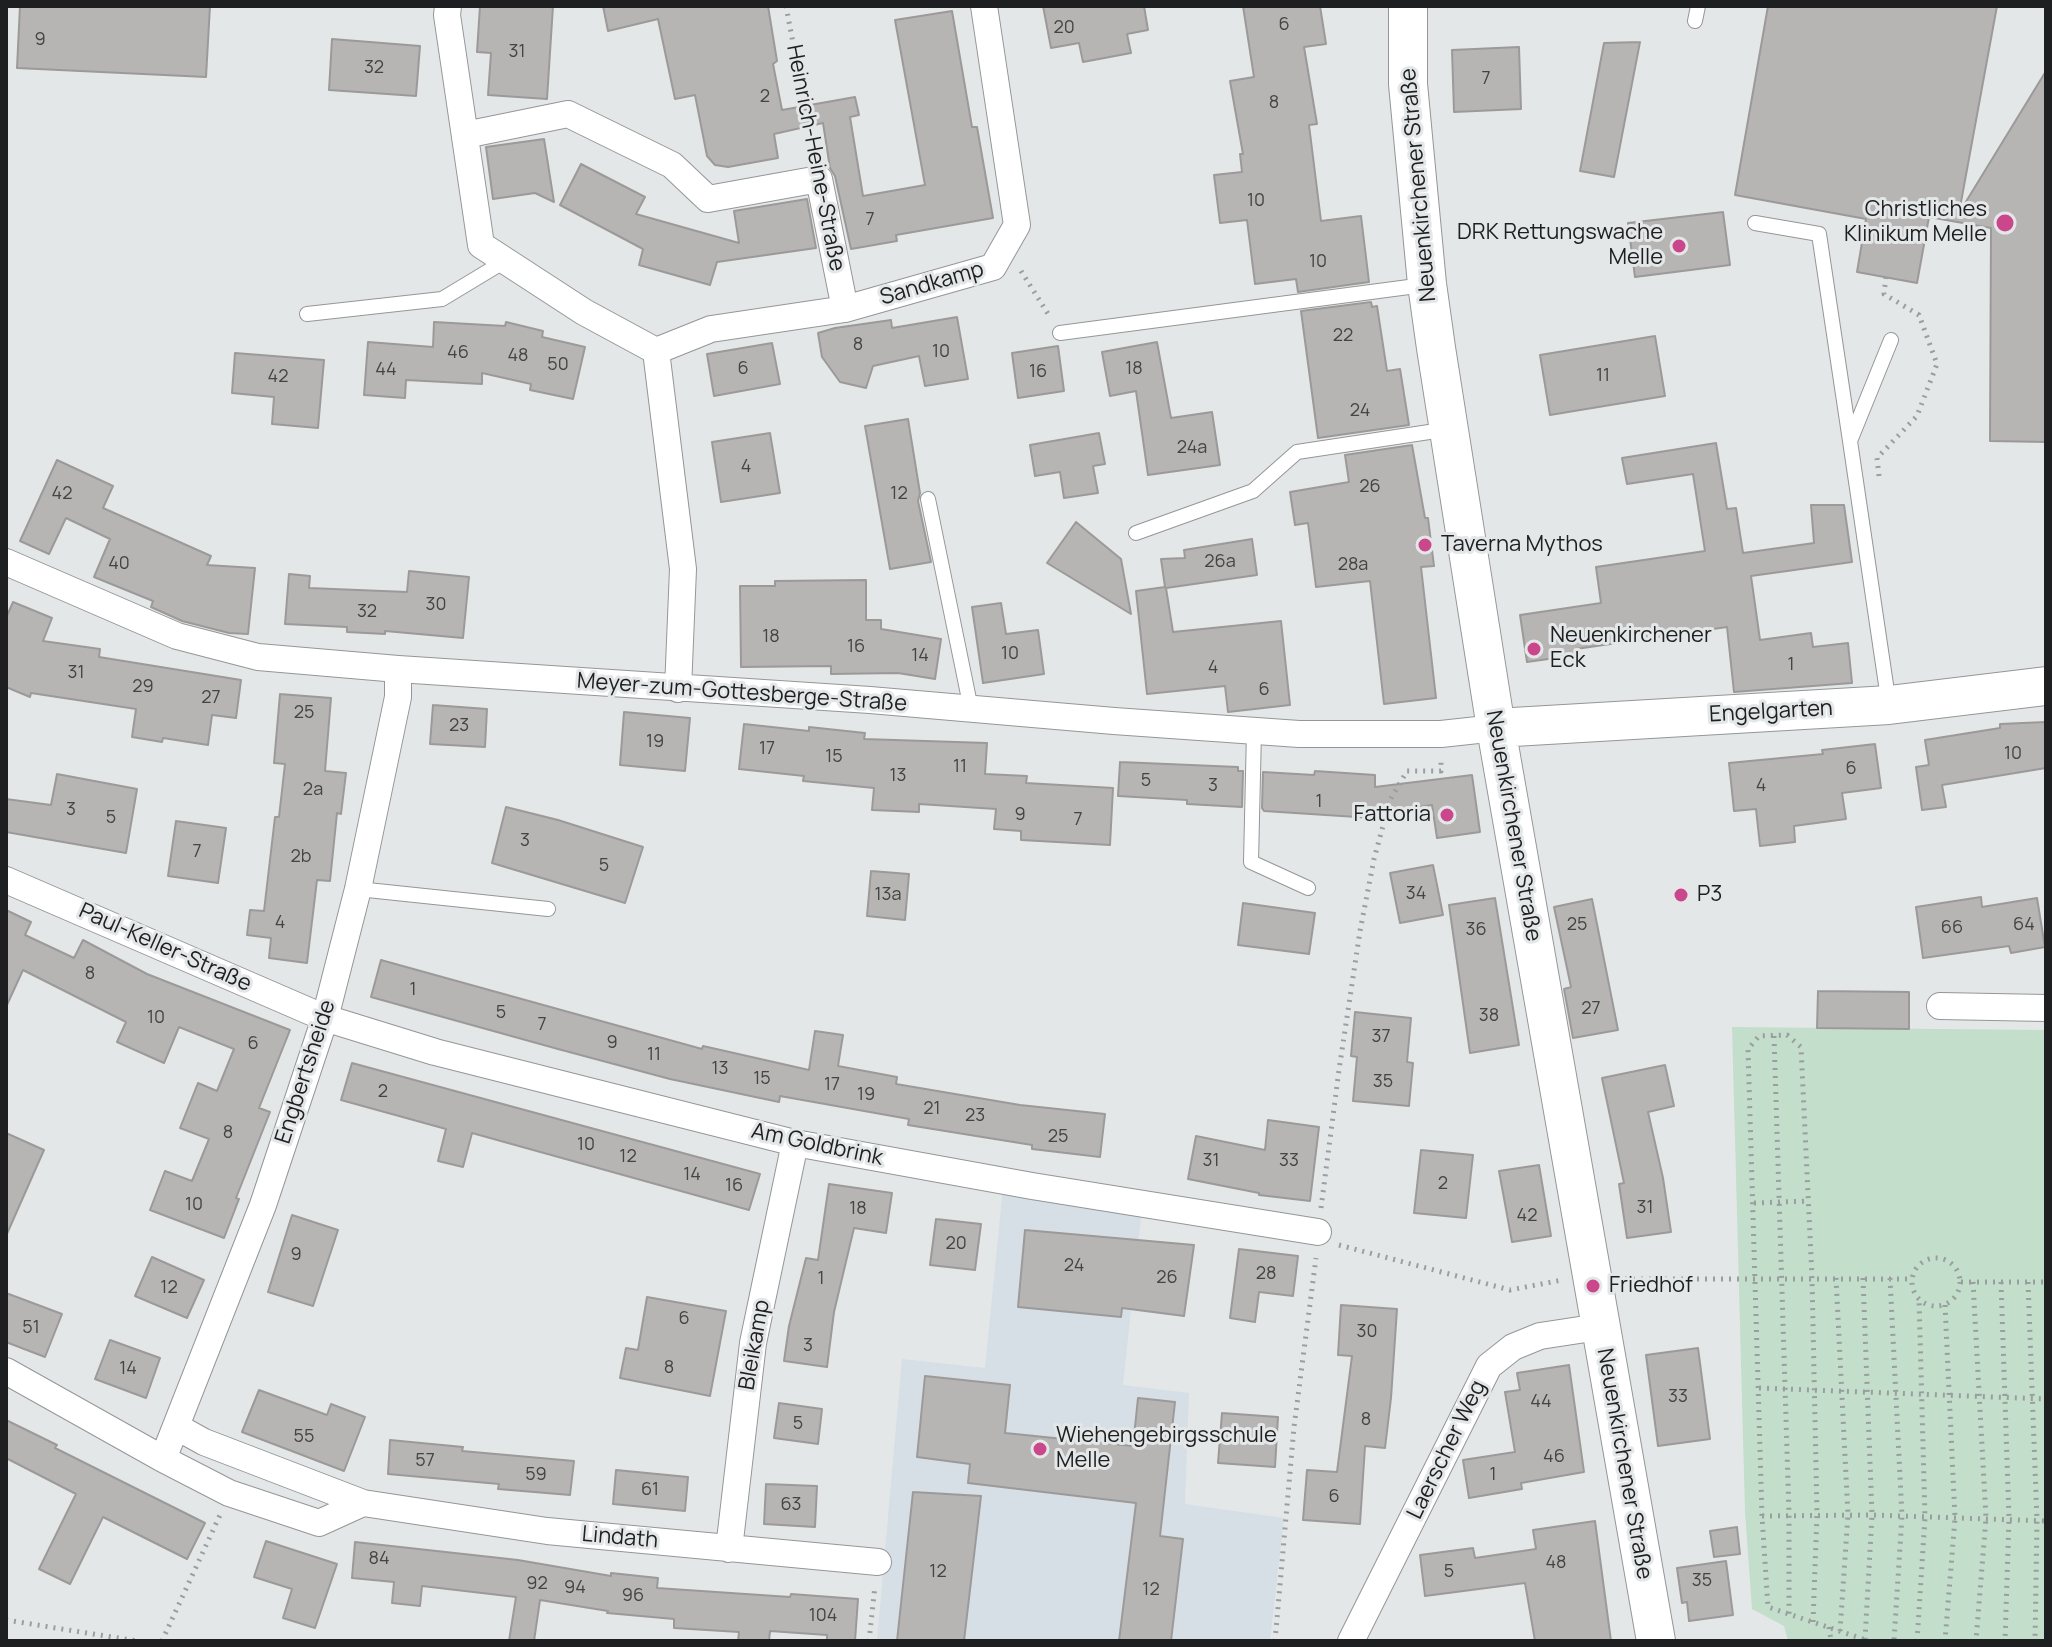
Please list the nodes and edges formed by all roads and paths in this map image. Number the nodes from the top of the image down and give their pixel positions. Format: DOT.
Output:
graph roads {
  1 [pos="448,6"];
  2 [pos="786,6"];
  3 [pos="984,6"];
  4 [pos="1408,6"];
  5 [pos="465,135"];
  6 [pos="819,179"];
  7 [pos="1755,223"];
  8 [pos="1005,246"];
  9 [pos="505,261"];
  10 [pos="1886,277"];
  11 [pos="1427,284"];
  12 [pos="845,309"];
  13 [pos="307,314"];
  14 [pos="1060,333"];
  15 [pos="1891,340"];
  16 [pos="656,351"];
  17 [pos="1449,429"];
  18 [pos="1850,441"];
  19 [pos="1881,489"];
  20 [pos="928,499"];
  21 [pos="1136,533"];
  22 [pos="6,562"];
  23 [pos="398,669"];
  24 [pos="2046,686"];
  25 [pos="678,689"];
  26 [pos="1889,705"];
  27 [pos="971,709"];
  28 [pos="1496,728"];
  29 [pos="1254,731"];
  30 [pos="1441,734"];
  31 [pos="6,880"];
  32 [pos="1308,888"];
  33 [pos="358,889"];
  34 [pos="548,909"];
  35 [pos="1940,1006"];
  36 [pos="2046,1008"];
  37 [pos="325,1018"];
  38 [pos="1774,1036"];
  39 [pos="795,1143"];
  40 [pos="1808,1201"];
  41 [pos="1780,1202"];
  42 [pos="1754,1203"];
  43 [pos="1318,1236"];
  44 [pos="1602,1276"];
  45 [pos="1757,1278"];
  46 [pos="1783,1278"];
  47 [pos="1812,1278"];
  48 [pos="1836,1278"];
  49 [pos="1863,1278"];
  50 [pos="1890,1278"];
  51 [pos="1912,1279"];
  52 [pos="1961,1282"];
  53 [pos="1973,1282"];
  54 [pos="2001,1282"];
  55 [pos="2028,1282"];
  56 [pos="2046,1282"];
  57 [pos="1919,1298"];
  58 [pos="1945,1305"];
  59 [pos="1599,1327"];
  60 [pos="6,1371"];
  61 [pos="1759,1388"];
  62 [pos="1785,1388"];
  63 [pos="1814,1389"];
  64 [pos="1841,1391"];
  65 [pos="1868,1391"];
  66 [pos="1895,1394"];
  67 [pos="1923,1395"];
  68 [pos="1949,1396"];
  69 [pos="1980,1397"];
  70 [pos="2005,1398"];
  71 [pos="2032,1399"];
  72 [pos="2046,1399"];
  73 [pos="177,1427"];
  74 [pos="163,1459"];
  75 [pos="229,1493"];
  76 [pos="363,1503"];
  77 [pos="1789,1514"];
  78 [pos="1817,1514"];
  79 [pos="1848,1515"];
  80 [pos="1872,1515"];
  81 [pos="1762,1516"];
  82 [pos="1902,1516"];
  83 [pos="1925,1518"];
  84 [pos="1955,1518"];
  85 [pos="1986,1518"];
  86 [pos="2009,1518"];
  87 [pos="2037,1521"];
  88 [pos="2046,1521"];
  89 [pos="729,1549"];
  90 [pos="878,1562"];
  91 [pos="1789,1614"];
  92 [pos="6,1620"];
  93 [pos="1813,1622"];
  94 [pos="1829,1627"];
  95 [pos="1840,1631"];
  96 [pos="1866,1640"];
  97 [pos="137,1641"];
  98 [pos="162,1641"];
  99 [pos="869,1641"];
  100 [pos="1275,1641"];
  101 [pos="1351,1641"];
  102 [pos="1656,1641"];
  103 [pos="1831,1641"];
  104 [pos="1894,1641"];
  105 [pos="1917,1641"];
  106 [pos="1945,1641"];
  107 [pos="1976,1641"];
  108 [pos="2005,1641"];
  109 [pos="2035,1641"];
  1 -- 5 [label="street"];
  2 -- 6 [label="path, Heinrich-Heine-Straße"];
  3 -- 8 [label="street, Sandkamp"];
  4 -- 11 [label="main road, Neuenkirchener Straße"];
  5 -- 6 [label="street"];
  5 -- 9 [label="street"];
  6 -- 12 [label="street, Heinrich-Heine-Straße"];
  7 -- 18 [label="lane"];
  8 -- 12 [label="street, Sandkamp"];
  8 -- 14 [label="path"];
  9 -- 13 [label="lane"];
  9 -- 16 [label="street"];
  10 -- 19 [label="path"];
  11 -- 14 [label="lane"];
  11 -- 17 [label="main road, Neuenkirchener Straße"];
  12 -- 16 [label="street, Sandkamp"];
  15 -- 18 [label="lane"];
  16 -- 25 [label="street"];
  17 -- 21 [label="lane"];
  17 -- 28 [label="main road, Neuenkirchener Straße"];
  18 -- 26 [label="lane"];
  20 -- 27 [label="lane"];
  22 -- 23 [label="street, Meyer-zum-Gottesberge-Straße"];
  23 -- 25 [label="street, Meyer-zum-Gottesberge-Straße"];
  23 -- 33 [label="street, Engbertsheide"];
  24 -- 26 [label="main road, Engelgarten"];
  25 -- 27 [label="street, Meyer-zum-Gottesberge-Straße"];
  26 -- 28 [label="main road, Engelgarten"];
  27 -- 29 [label="street, Meyer-zum-Gottesberge-Straße"];
  28 -- 30 [label="street, Meyer-zum-Gottesberge-Straße"];
  28 -- 44 [label="main road, Neuenkirchener Straße"];
  29 -- 30 [label="street, Meyer-zum-Gottesberge-Straße"];
  29 -- 32 [label="lane"];
  30 -- 43 [label="path"];
  31 -- 37 [label="street, Paul-Keller-Straße"];
  33 -- 34 [label="lane"];
  33 -- 37 [label="street, Engbertsheide"];
  35 -- 36 [label="street"];
  37 -- 39 [label="street, Am Goldbrink"];
  37 -- 73 [label="street, Engbertsheide"];
  38 -- 40 [label="path"];
  38 -- 41 [label="path"];
  38 -- 42 [label="path"];
  39 -- 43 [label="street, Am Goldbrink"];
  39 -- 89 [label="street, Bleikamp"];
  40 -- 41 [label="path"];
  40 -- 47 [label="path"];
  41 -- 42 [label="path"];
  41 -- 46 [label="path"];
  42 -- 45 [label="path"];
  43 -- 44 [label="path"];
  43 -- 100 [label="path"];
  44 -- 45 [label="path"];
  44 -- 59 [label="main road, Neuenkirchener Straße"];
  45 -- 46 [label="path"];
  45 -- 61 [label="path"];
  46 -- 47 [label="path"];
  46 -- 62 [label="path"];
  47 -- 48 [label="path"];
  47 -- 63 [label="path"];
  48 -- 49 [label="path"];
  48 -- 64 [label="path"];
  49 -- 50 [label="path"];
  49 -- 65 [label="path"];
  50 -- 51 [label="path"];
  50 -- 66 [label="path"];
  51 -- 52 [label="path"];
  51 -- 57 [label="path"];
  52 -- 53 [label="path"];
  52 -- 58 [label="path"];
  53 -- 54 [label="path"];
  53 -- 69 [label="path"];
  54 -- 55 [label="path"];
  54 -- 70 [label="path"];
  55 -- 56 [label="path"];
  55 -- 71 [label="path"];
  57 -- 58 [label="path"];
  57 -- 67 [label="path"];
  58 -- 68 [label="path"];
  59 -- 101 [label="street, Laerscher Weg"];
  59 -- 102 [label="main road, Neuenkirchener Straße"];
  60 -- 74 [label="street"];
  61 -- 62 [label="path"];
  61 -- 81 [label="path"];
  62 -- 63 [label="path"];
  62 -- 77 [label="path"];
  63 -- 64 [label="path"];
  63 -- 78 [label="path"];
  64 -- 65 [label="path"];
  64 -- 79 [label="path"];
  65 -- 66 [label="path"];
  65 -- 80 [label="path"];
  66 -- 67 [label="path"];
  66 -- 82 [label="path"];
  67 -- 68 [label="path"];
  67 -- 83 [label="path"];
  68 -- 69 [label="path"];
  68 -- 84 [label="path"];
  69 -- 70 [label="path"];
  69 -- 85 [label="path"];
  70 -- 71 [label="path"];
  70 -- 86 [label="path"];
  71 -- 72 [label="path"];
  71 -- 87 [label="path"];
  73 -- 74 [label="street, Engbertsheide"];
  73 -- 76 [label="street, Lindath"];
  74 -- 75 [label="street"];
  75 -- 76 [label="street"];
  75 -- 98 [label="path"];
  76 -- 89 [label="street, Lindath"];
  77 -- 78 [label="path"];
  77 -- 81 [label="path"];
  77 -- 91 [label="path"];
  78 -- 79 [label="path"];
  78 -- 93 [label="path"];
  79 -- 80 [label="path"];
  79 -- 95 [label="path"];
  80 -- 82 [label="path"];
  80 -- 96 [label="path"];
  81 -- 91 [label="path"];
  82 -- 83 [label="path"];
  82 -- 104 [label="path"];
  83 -- 84 [label="path"];
  83 -- 105 [label="path"];
  84 -- 85 [label="path"];
  84 -- 106 [label="path"];
  85 -- 86 [label="path"];
  85 -- 107 [label="path"];
  86 -- 87 [label="path"];
  86 -- 108 [label="path"];
  87 -- 88 [label="path"];
  87 -- 109 [label="path"];
  89 -- 90 [label="street, Lindath"];
  90 -- 99 [label="path"];
  91 -- 93 [label="path"];
  92 -- 97 [label="path"];
  93 -- 94 [label="path"];
  94 -- 95 [label="path"];
  94 -- 103 [label="path"];
  95 -- 96 [label="path"];
}
